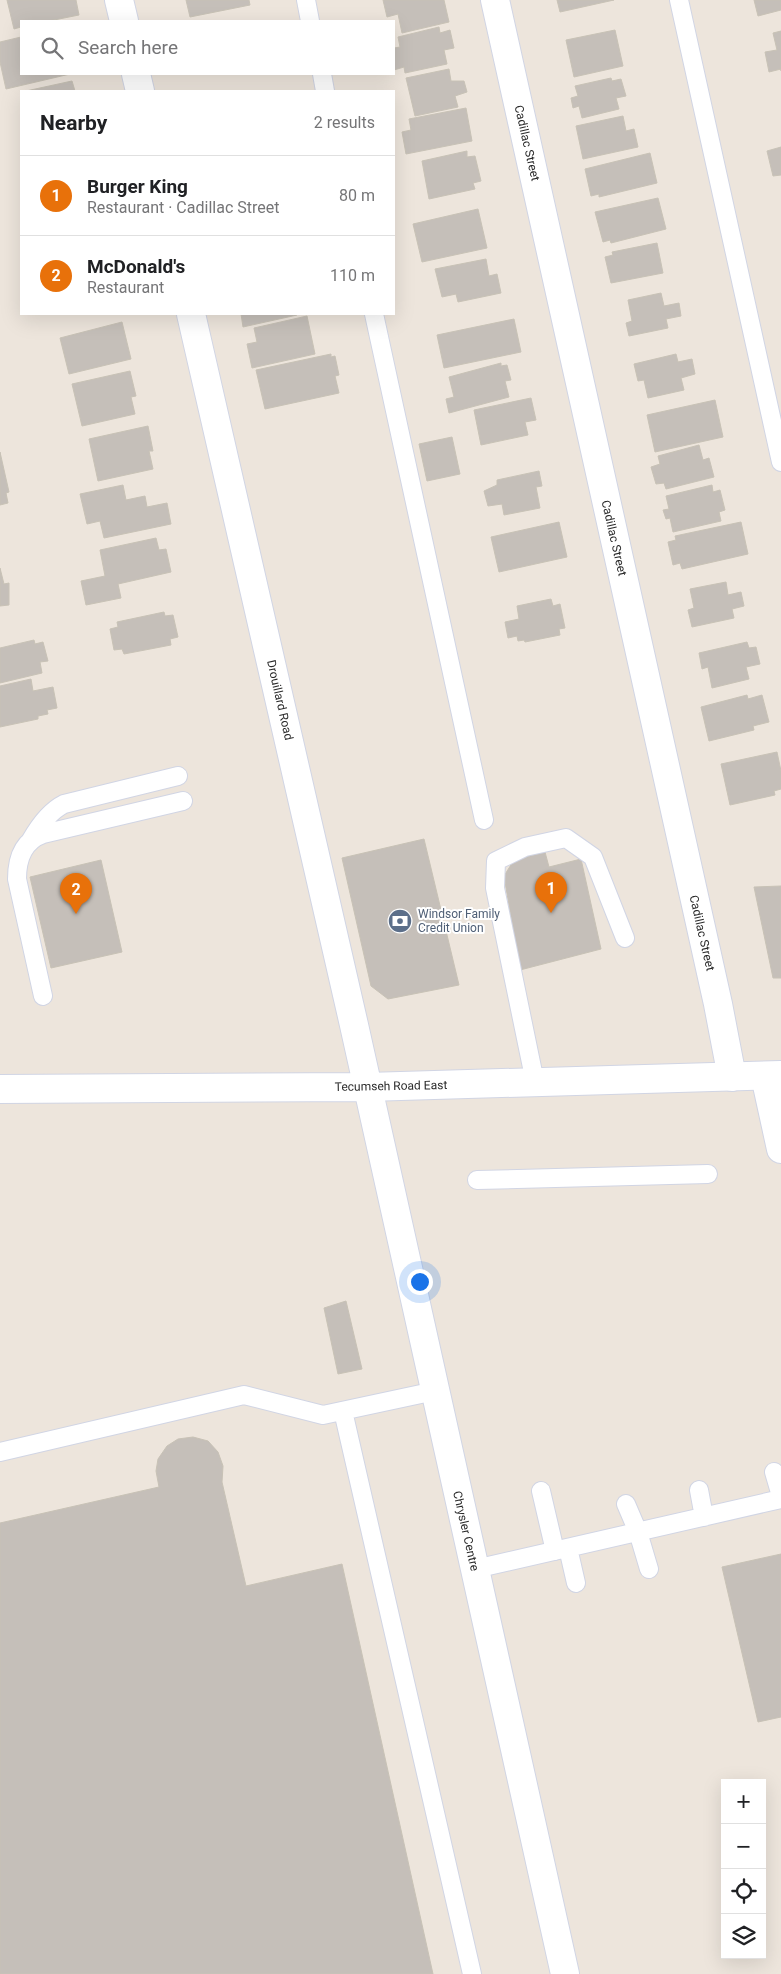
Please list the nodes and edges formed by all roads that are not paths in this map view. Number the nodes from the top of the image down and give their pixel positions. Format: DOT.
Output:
graph roads {
  1 [pos="120,0"];
  2 [pos="306,0"];
  3 [pos="495,0"];
  4 [pos="679,0"];
  5 [pos="124,20"];
  6 [pos="310,20"];
  7 [pos="136,75"];
  8 [pos="322,75"];
  9 [pos="140,90"];
  10 [pos="325,90"];
  11 [pos="191,315"];
  12 [pos="374,315"];
  13 [pos="781,462"];
  14 [pos="178,776"];
  15 [pos="183,801"];
  16 [pos="484,820"];
  17 [pos="30,840"];
  18 [pos="625,938"];
  19 [pos="43,996"];
  20 [pos="773,1076"];
  21 [pos="732,1077"];
  22 [pos="535,1082"];
  23 [pos="367,1087"];
  24 [pos="0,1089"];
  25 [pos="781,1149"];
  26 [pos="708,1174"];
  27 [pos="477,1180"];
  28 [pos="435,1391"];
  29 [pos="343,1411"];
  30 [pos="0,1452"];
  31 [pos="774,1472"];
  32 [pos="699,1490"];
  33 [pos="541,1491"];
  34 [pos="781,1498"];
  35 [pos="626,1504"];
  36 [pos="704,1517"];
  37 [pos="638,1532"];
  38 [pos="562,1549"];
  39 [pos="475,1569"];
  40 [pos="649,1569"];
  41 [pos="576,1584"];
  42 [pos="472,1974"];
  43 [pos="565,1974"];
  1 -- 5 [label="street"];
  2 -- 6 [label="lane"];
  3 -- 21 [label="street, Cadillac Street"];
  4 -- 13 [label="lane"];
  7 -- 9 [label="street"];
  8 -- 10 [label="lane"];
  11 -- 23 [label="street, Drouillard Road"];
  12 -- 16 [label="lane"];
  14 -- 17 [label="lane"];
  15 -- 17 [label="lane"];
  17 -- 19 [label="lane"];
  18 -- 22 [label="lane"];
  20 -- 21 [label="street, Tecumseh Road East"];
  20 -- 25 [label="street"];
  21 -- 22 [label="street, Tecumseh Road East"];
  22 -- 23 [label="street, Tecumseh Road East"];
  23 -- 24 [label="street, Tecumseh Road East"];
  23 -- 28 [label="street, Chrysler Centre"];
  26 -- 27 [label="lane"];
  28 -- 29 [label="lane"];
  28 -- 39 [label="street, Chrysler Centre"];
  29 -- 30 [label="lane"];
  29 -- 42 [label="lane"];
  31 -- 34 [label="lane"];
  32 -- 36 [label="lane"];
  33 -- 38 [label="lane"];
  34 -- 36 [label="lane"];
  35 -- 37 [label="lane"];
  36 -- 37 [label="lane"];
  37 -- 38 [label="lane"];
  37 -- 40 [label="lane"];
  38 -- 39 [label="lane"];
  38 -- 41 [label="lane"];
  39 -- 43 [label="street, Chrysler Centre"];
}
